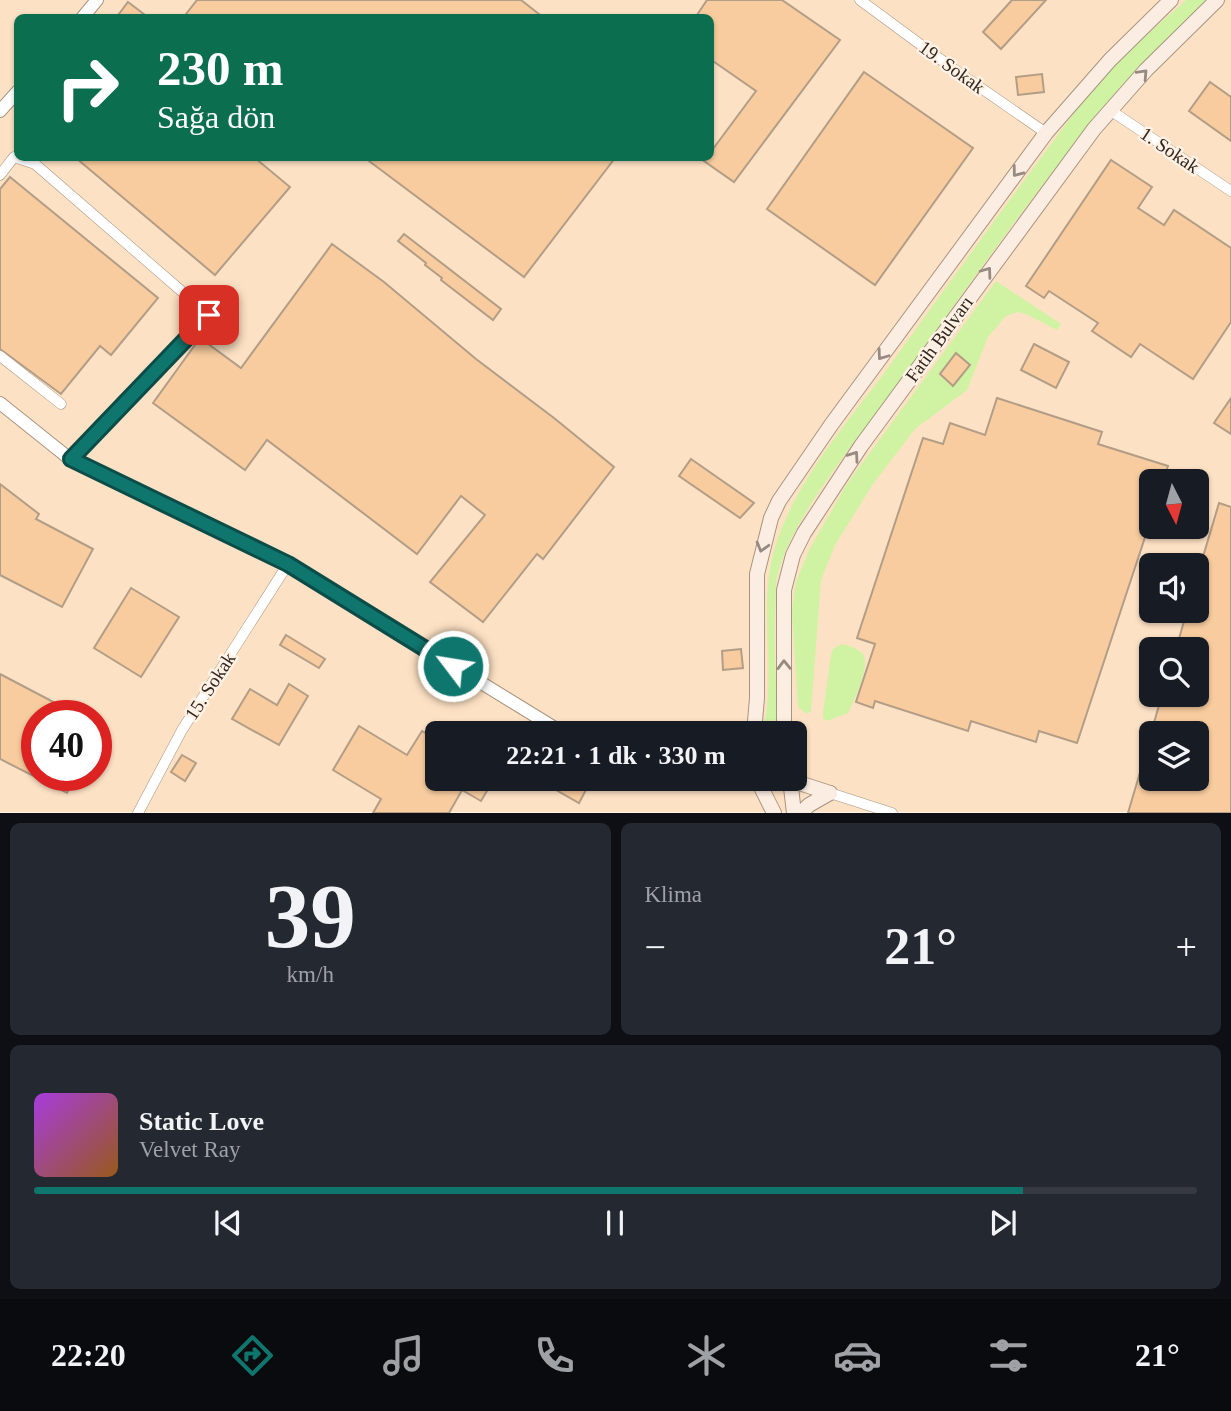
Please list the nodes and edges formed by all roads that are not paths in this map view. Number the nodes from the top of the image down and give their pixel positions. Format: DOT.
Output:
graph roads {
  1 [pos="97,0"];
  2 [pos="860,0"];
  3 [pos="1171,0"];
  4 [pos="1217,0"];
  5 [pos="85,14"];
  6 [pos="14,95"];
  7 [pos="1110,110"];
  8 [pos="0,111"];
  9 [pos="1046,133"];
  10 [pos="14,157"];
  11 [pos="25,161"];
  12 [pos="0,175"];
  13 [pos="1231,191"];
  14 [pos="0,356"];
  15 [pos="0,403"];
  16 [pos="61,404"];
  17 [pos="71,459"];
  18 [pos="288,564"];
  19 [pos="755,714"];
  20 [pos="543,721"];
  21 [pos="751,721"];
  22 [pos="755,721"];
  23 [pos="784,721"];
  24 [pos="807,785"];
  25 [pos="764,791"];
  26 [pos="791,791"];
  27 [pos="830,793"];
  28 [pos="138,813"];
  29 [pos="774,813"];
  30 [pos="794,813"];
  31 [pos="801,813"];
  32 [pos="892,813"];
  1 -- 5 [label="street"];
  2 -- 9 [label="street, 19. Sokak"];
  3 -- 9 [label="main road"];
  7 -- 4 [label="main road, Fatih Bulvarı, one-way"];
  6 -- 8 [label="street"];
  7 -- 13 [label="street, 1. Sokak"];
  23 -- 7 [label="main road, Fatih Bulvarı, one-way"];
  9 -- 19 [label="main road, one-way"];
  10 -- 12 [label="street"];
  11 -- 17 [label="street"];
  14 -- 16 [label="street"];
  15 -- 17 [label="street"];
  17 -- 18 [label="street"];
  18 -- 20 [label="street"];
  18 -- 28 [label="street, 15. Sokak"];
  19 -- 21 [label="main road"];
  19 -- 22 [label="main road"];
  24 -- 27 [label="main road"];
  25 -- 29 [label="main road"];
  26 -- 30 [label="main road"];
  27 -- 31 [label="main road"];
  27 -- 32 [label="street"];
}
